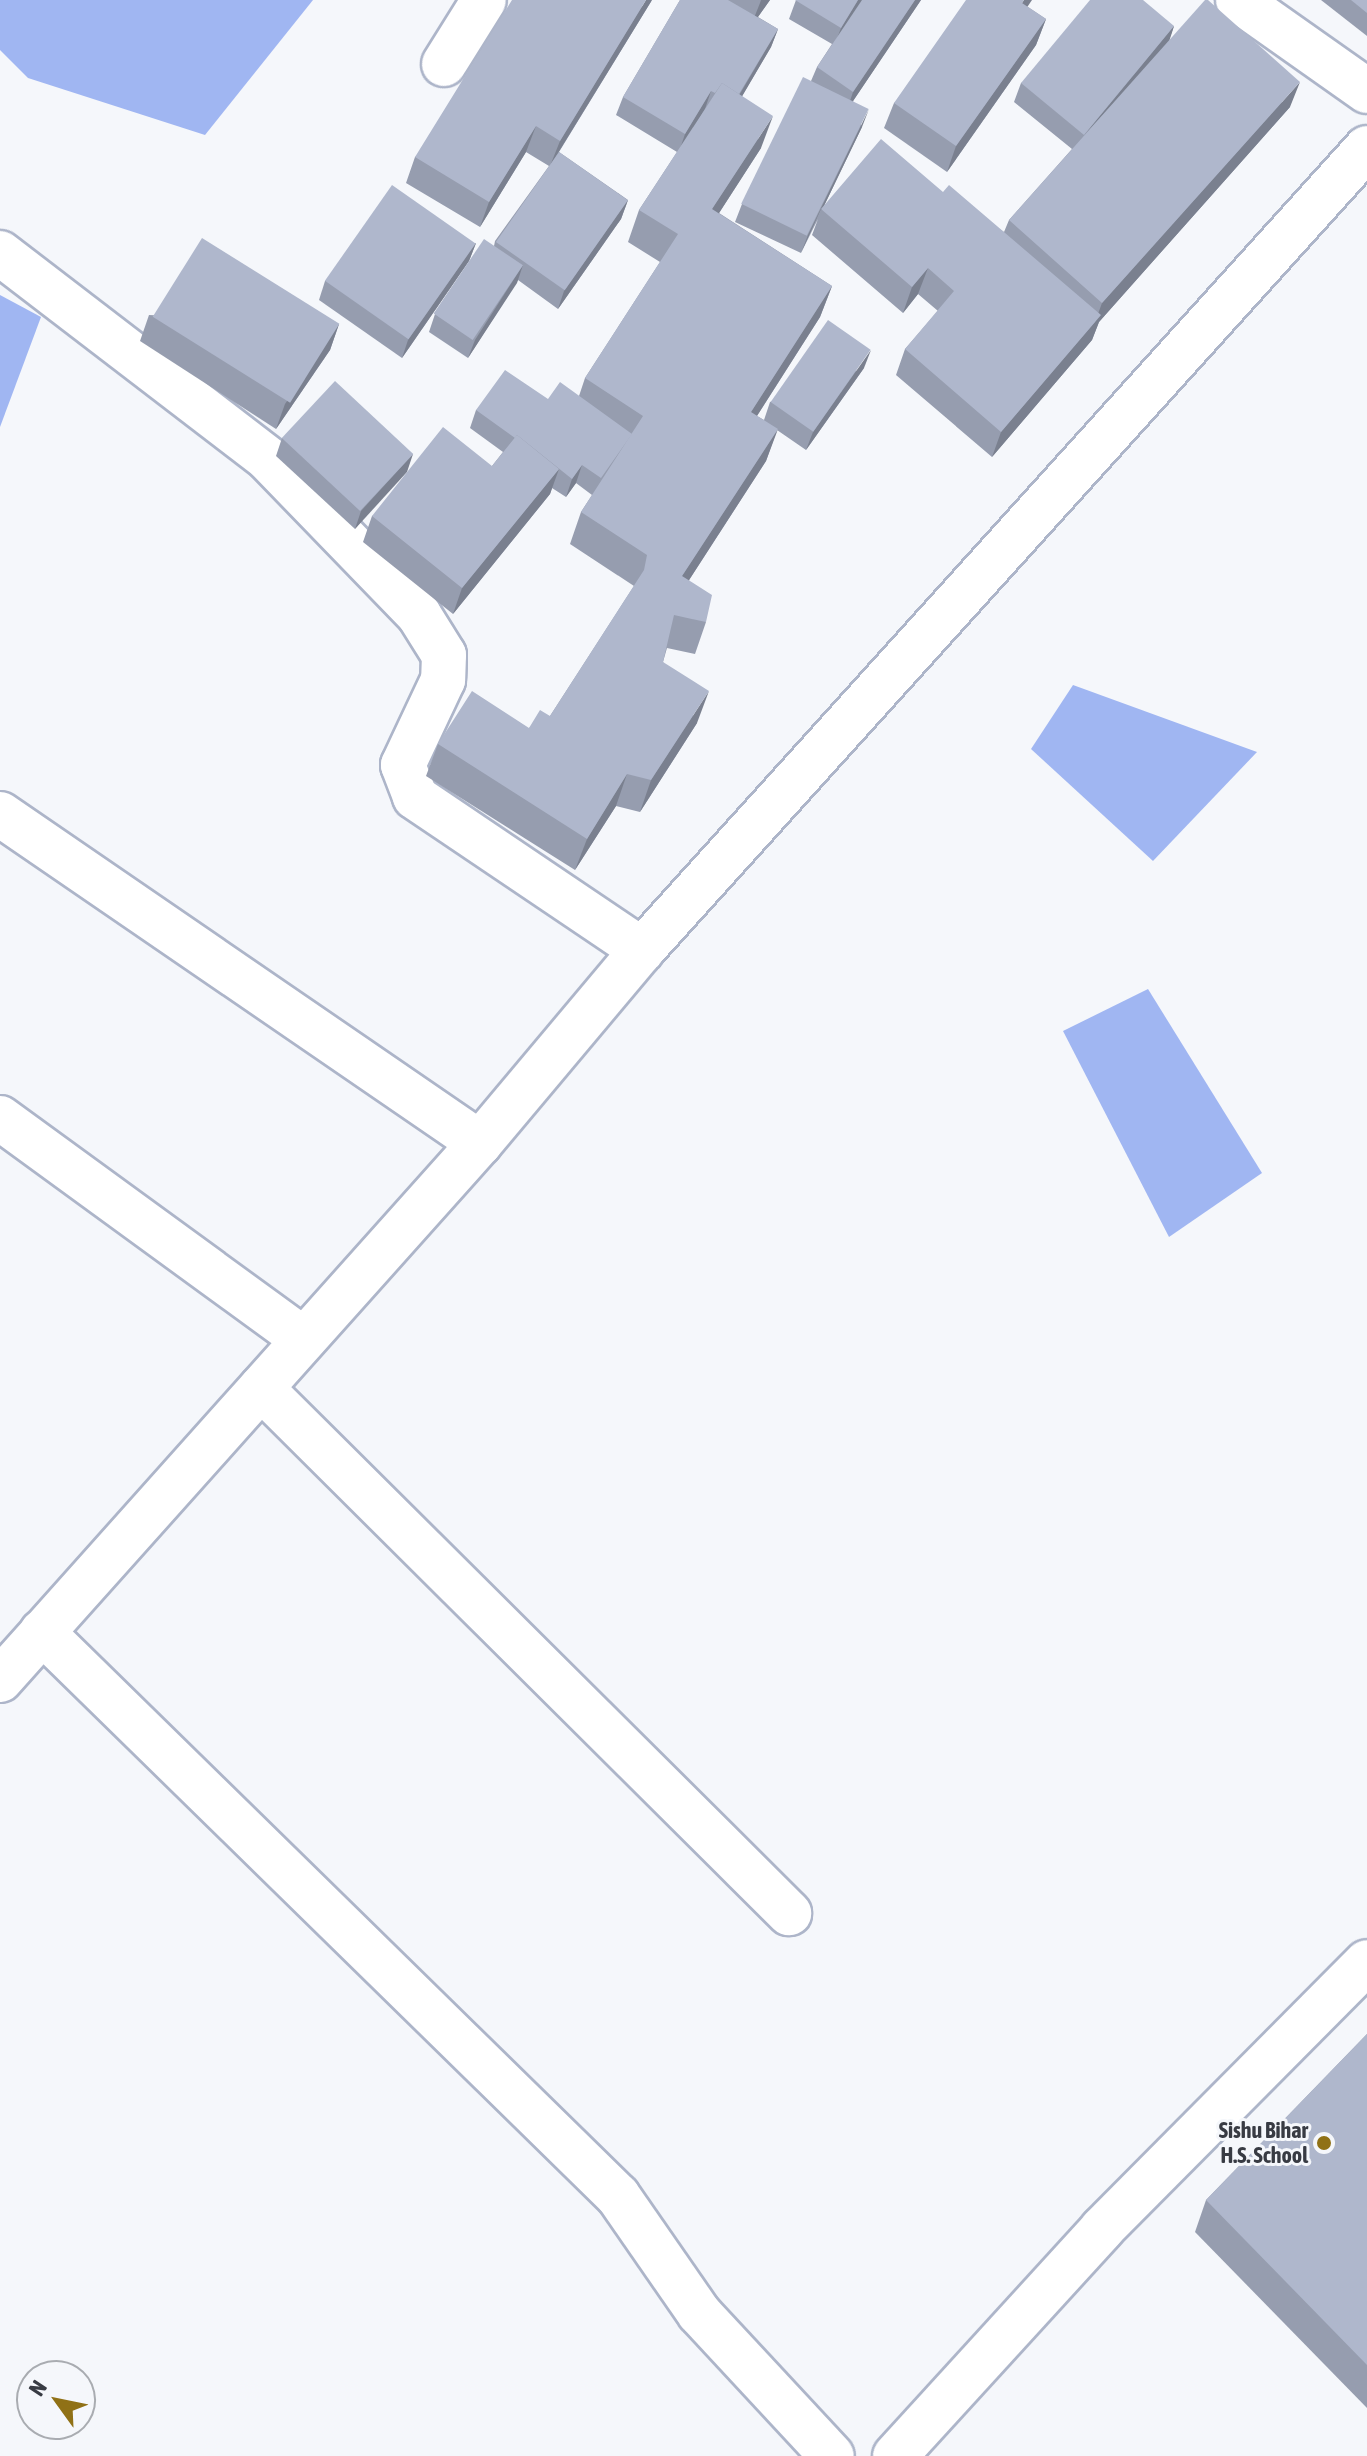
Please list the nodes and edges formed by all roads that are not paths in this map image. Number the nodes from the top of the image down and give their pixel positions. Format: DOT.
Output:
graph roads {
  1 [pos="484,0"];
  2 [pos="1238,0"];
  3 [pos="444,64"];
  4 [pos="1367,91"];
  5 [pos="1367,148"];
  6 [pos="0,253"];
  7 [pos="0,814"];
  8 [pos="642,950"];
  9 [pos="0,1118"];
  10 [pos="480,1143"];
  11 [pos="304,1340"];
  12 [pos="261,1388"];
  13 [pos="42,1632"];
  14 [pos="0,1680"];
  15 [pos="789,1913"];
  16 [pos="1367,1962"];
  17 [pos="832,2456"];
  18 [pos="895,2456"];
  1 -- 3 [label="street"];
  2 -- 4 [label="street"];
  5 -- 8 [label="street"];
  6 -- 8 [label="street"];
  7 -- 10 [label="street"];
  8 -- 10 [label="street"];
  9 -- 11 [label="street"];
  10 -- 11 [label="street"];
  11 -- 12 [label="street"];
  12 -- 13 [label="street"];
  12 -- 15 [label="street"];
  13 -- 14 [label="street"];
  13 -- 17 [label="street"];
  16 -- 18 [label="street"];
}
